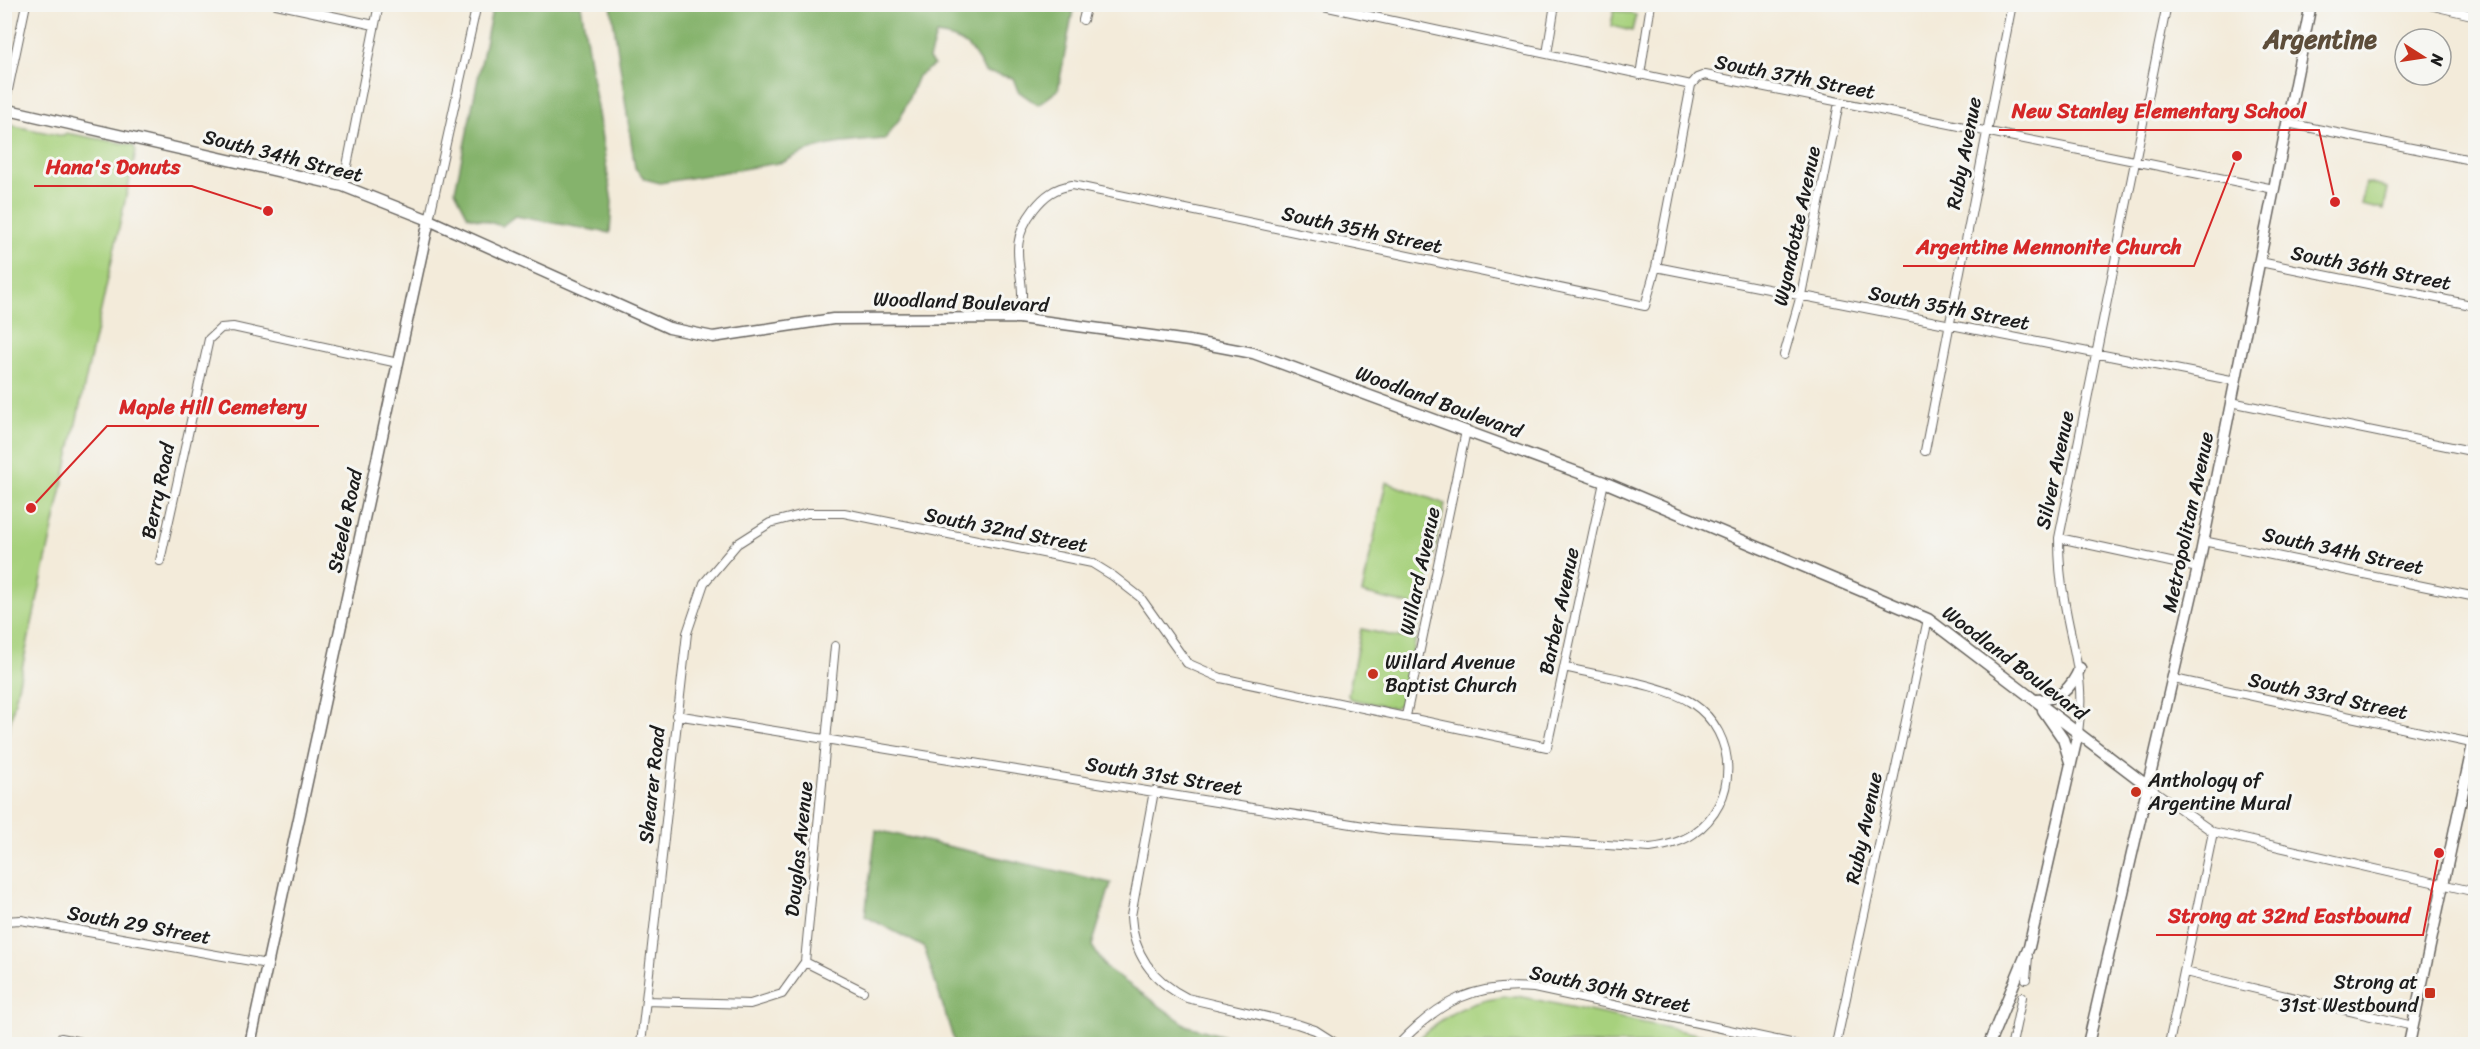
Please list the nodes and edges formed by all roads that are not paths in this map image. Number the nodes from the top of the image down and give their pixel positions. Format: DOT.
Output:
graph roads {
  1 [pos="26,4"];
  2 [pos="276,4"];
  3 [pos="379,4"];
  4 [pos="477,4"];
  5 [pos="1087,4"];
  6 [pos="1314,4"];
  7 [pos="1555,4"];
  8 [pos="1651,4"];
  9 [pos="2012,4"];
  10 [pos="2168,4"];
  11 [pos="2312,4"];
  12 [pos="2425,4"];
  13 [pos="2475,16"];
  14 [pos="1083,20"];
  15 [pos="374,24"];
  16 [pos="1546,54"];
  17 [pos="1640,75"];
  18 [pos="1691,85"];
  19 [pos="1839,102"];
  20 [pos="4,109"];
  21 [pos="2287,123"];
  22 [pos="1987,132"];
  23 [pos="2136,161"];
  24 [pos="2475,161"];
  25 [pos="344,186"];
  26 [pos="2274,189"];
  27 [pos="429,220"];
  28 [pos="2260,262"];
  29 [pos="1656,267"];
  30 [pos="1801,295"];
  31 [pos="2475,306"];
  32 [pos="640,315"];
  33 [pos="1019,318"];
  34 [pos="1949,325"];
  35 [pos="2098,354"];
  36 [pos="1784,355"];
  37 [pos="398,363"];
  38 [pos="2236,381"];
  39 [pos="2231,402"];
  40 [pos="1466,431"];
  41 [pos="1925,451"];
  42 [pos="2475,452"];
  43 [pos="1604,482"];
  44 [pos="2059,538"];
  45 [pos="2203,541"];
  46 [pos="737,544"];
  47 [pos="160,561"];
  48 [pos="2198,567"];
  49 [pos="2475,597"];
  50 [pos="1928,620"];
  51 [pos="835,646"];
  52 [pos="1564,668"];
  53 [pos="2080,668"];
  54 [pos="2174,679"];
  55 [pos="2036,700"];
  56 [pos="676,716"];
  57 [pos="1406,716"];
  58 [pos="2475,729"];
  59 [pos="2078,733"];
  60 [pos="826,739"];
  61 [pos="2474,743"];
  62 [pos="1547,747"];
  63 [pos="2071,764"];
  64 [pos="2150,787"];
  65 [pos="1154,791"];
  66 [pos="2213,831"];
  67 [pos="2443,886"];
  68 [pos="2475,892"];
  69 [pos="4,921"];
  70 [pos="2029,947"];
  71 [pos="805,962"];
  72 [pos="267,964"];
  73 [pos="2185,972"];
  74 [pos="2026,979"];
  75 [pos="863,991"];
  76 [pos="2022,997"];
  77 [pos="646,1001"];
  78 [pos="2413,1026"];
  79 [pos="61,1038"];
  80 [pos="92,1044"];
  81 [pos="250,1044"];
  82 [pos="641,1044"];
  83 [pos="1337,1044"];
  84 [pos="1399,1044"];
  85 [pos="1795,1044"];
  86 [pos="1836,1044"];
  87 [pos="1989,1044"];
  88 [pos="2012,1044"];
  89 [pos="2088,1044"];
  90 [pos="2169,1044"];
  91 [pos="2409,1044"];
  1 -- 20 [label="street"];
  2 -- 15 [label="street"];
  3 -- 15 [label="street"];
  4 -- 27 [label="street, Steele Road"];
  5 -- 14 [label="street"];
  6 -- 16 [label="street, South 37th Street"];
  7 -- 16 [label="street"];
  8 -- 17 [label="street"];
  9 -- 22 [label="street, Ruby Avenue"];
  10 -- 23 [label="street, Silver Avenue"];
  11 -- 21 [label="street, Metropolitan Avenue"];
  12 -- 13 [label="street"];
  15 -- 25 [label="street"];
  16 -- 17 [label="street, South 37th Street"];
  17 -- 18 [label="street, South 37th Street"];
  18 -- 19 [label="street, South 37th Street"];
  18 -- 29 [label="street"];
  19 -- 22 [label="street, South 37th Street"];
  19 -- 30 [label="street, Wyandotte Avenue"];
  20 -- 25 [label="street, South 34th Street"];
  21 -- 24 [label="street"];
  21 -- 26 [label="street, Metropolitan Avenue"];
  22 -- 23 [label="street, South 37th Street"];
  22 -- 34 [label="street, Ruby Avenue"];
  23 -- 26 [label="street, South 37th Street"];
  23 -- 35 [label="street, Silver Avenue"];
  25 -- 27 [label="street, South 34th Street"];
  26 -- 28 [label="street, Metropolitan Avenue"];
  27 -- 32 [label="street, South 34th Street"];
  27 -- 37 [label="street, Steele Road"];
  28 -- 31 [label="street, South 36th Street"];
  28 -- 38 [label="street, Metropolitan Avenue"];
  29 -- 30 [label="street, South 35th Street"];
  29 -- 33 [label="street, South 35th Street"];
  30 -- 34 [label="street, South 35th Street"];
  30 -- 36 [label="street, Wyandotte Avenue"];
  32 -- 33 [label="street, Woodland Boulevard"];
  33 -- 40 [label="street, Woodland Boulevard"];
  34 -- 35 [label="street, South 35th Street"];
  34 -- 41 [label="street, Ruby Avenue"];
  35 -- 38 [label="street, South 35th Street"];
  35 -- 44 [label="street, Silver Avenue"];
  37 -- 47 [label="street, Berry Road"];
  37 -- 72 [label="street, Steele Road"];
  38 -- 39 [label="street, Metropolitan Avenue"];
  39 -- 42 [label="street"];
  39 -- 45 [label="street, Metropolitan Avenue"];
  40 -- 43 [label="street, Woodland Boulevard"];
  40 -- 57 [label="street, Willard Avenue"];
  43 -- 50 [label="street, Woodland Boulevard"];
  43 -- 52 [label="street, Barber Avenue"];
  44 -- 48 [label="street"];
  44 -- 53 [label="street, Silver Avenue"];
  45 -- 48 [label="street, Metropolitan Avenue"];
  45 -- 49 [label="street, South 34th Street"];
  46 -- 56 [label="street, Shearer Road"];
  46 -- 57 [label="street, South 32nd Street"];
  48 -- 54 [label="street, Metropolitan Avenue"];
  50 -- 55 [label="street, Woodland Boulevard"];
  50 -- 86 [label="street, Ruby Avenue"];
  51 -- 60 [label="street, Douglas Avenue"];
  52 -- 62 [label="street, Barber Avenue"];
  52 -- 65 [label="street, South 31st Street"];
  53 -- 55 [label="street"];
  53 -- 59 [label="street, Silver Avenue"];
  54 -- 61 [label="street, South 33rd Street"];
  54 -- 64 [label="street, Metropolitan Avenue"];
  55 -- 59 [label="street, Woodland Boulevard"];
  55 -- 63 [label="street"];
  56 -- 60 [label="street, South 31st Street"];
  56 -- 77 [label="street, Shearer Road"];
  57 -- 62 [label="street, South 32nd Street"];
  58 -- 61 [label="street"];
  59 -- 63 [label="street, Silver Avenue"];
  59 -- 64 [label="street, Woodland Boulevard"];
  60 -- 65 [label="street, South 31st Street"];
  60 -- 71 [label="street, Douglas Avenue"];
  61 -- 67 [label="street"];
  63 -- 70 [label="street, Silver Avenue"];
  64 -- 66 [label="street"];
  64 -- 89 [label="street, Metropolitan Avenue"];
  65 -- 83 [label="street"];
  66 -- 67 [label="street"];
  66 -- 73 [label="street"];
  67 -- 68 [label="street"];
  67 -- 78 [label="street"];
  69 -- 72 [label="street, South 29 Street"];
  70 -- 74 [label="street, Silver Avenue"];
  70 -- 87 [label="street"];
  71 -- 75 [label="street"];
  71 -- 77 [label="street"];
  72 -- 81 [label="street, Steele Road"];
  73 -- 78 [label="street"];
  73 -- 90 [label="street"];
  76 -- 88 [label="street"];
  77 -- 82 [label="street, Shearer Road"];
  78 -- 91 [label="street"];
  79 -- 80 [label="street"];
  84 -- 85 [label="street, South 30th Street"];
}
